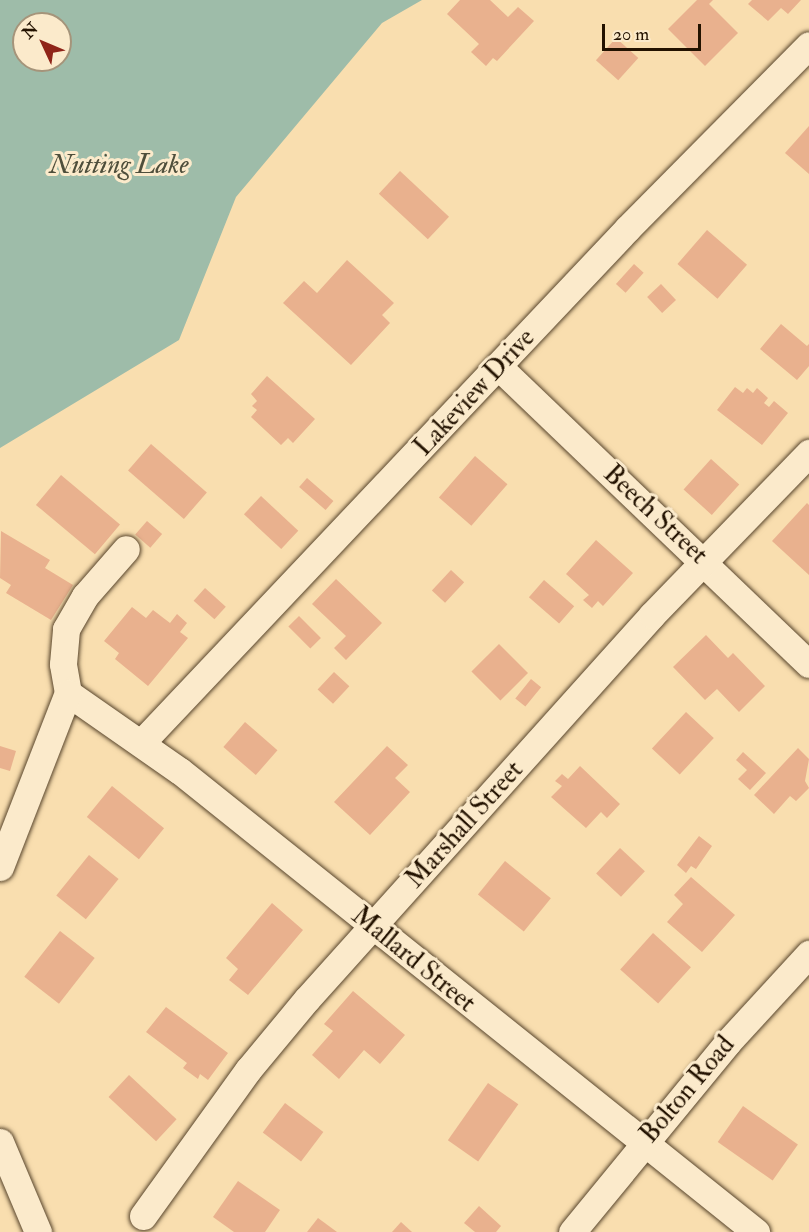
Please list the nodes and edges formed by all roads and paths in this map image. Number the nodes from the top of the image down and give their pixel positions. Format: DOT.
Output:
graph roads {
  1 [pos="809,45"];
  2 [pos="499,367"];
  3 [pos="809,453"];
  4 [pos="126,549"];
  5 [pos="705,562"];
  6 [pos="809,664"];
  7 [pos="68,693"];
  8 [pos="142,742"];
  9 [pos="0,867"];
  10 [pos="372,928"];
  11 [pos="809,954"];
  12 [pos="0,1142"];
  13 [pos="643,1143"];
  14 [pos="143,1216"];
  15 [pos="38,1232"];
  16 [pos="572,1232"];
  17 [pos="756,1232"];
  1 -- 2 [label="street, Lakeview Drive"];
  2 -- 5 [label="street, Beech Street"];
  2 -- 8 [label="street, Lakeview Drive"];
  3 -- 5 [label="street, Marshall Street"];
  4 -- 7 [label="street"];
  5 -- 6 [label="street, Beech Street"];
  5 -- 10 [label="street, Marshall Street"];
  7 -- 8 [label="street, Mallard Street"];
  7 -- 9 [label="street"];
  8 -- 10 [label="street, Mallard Street"];
  10 -- 13 [label="street, Mallard Street"];
  10 -- 14 [label="street, Marshall Street"];
  11 -- 13 [label="street, Bolton Road"];
  12 -- 15 [label="street"];
  13 -- 16 [label="street, Bolton Road"];
  13 -- 17 [label="street, Mallard Street"];
}
